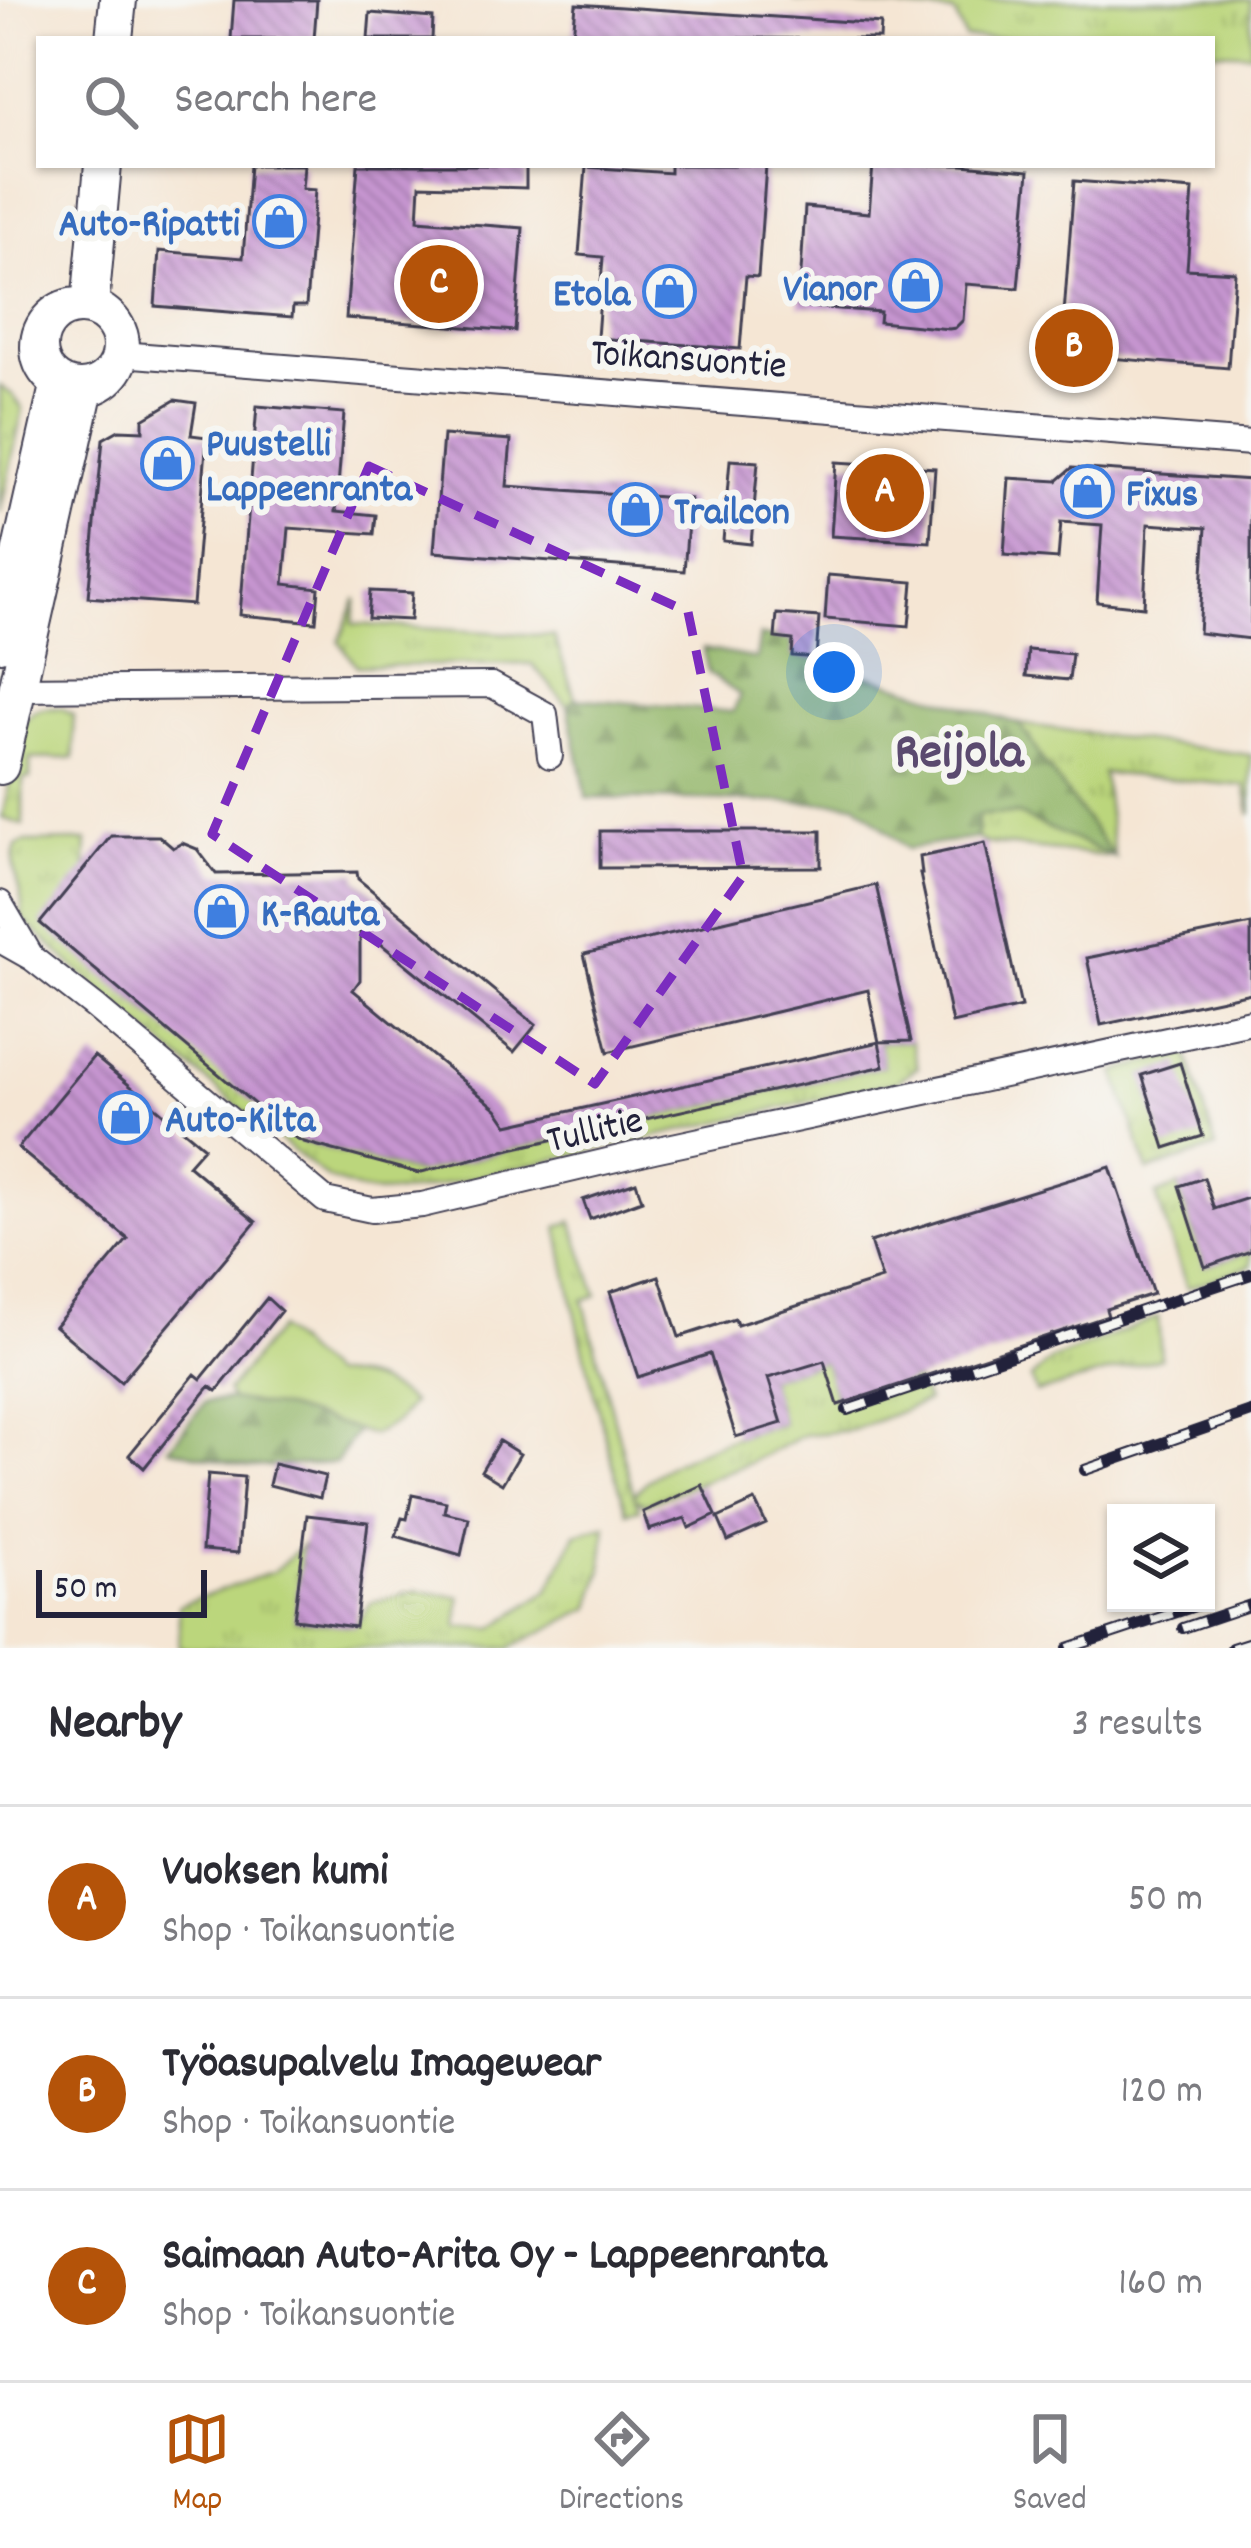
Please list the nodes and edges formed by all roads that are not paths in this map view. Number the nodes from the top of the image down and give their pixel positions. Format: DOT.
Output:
graph roads {
  1 [pos="118,0"];
  2 [pos="114,36"];
  3 [pos="103,168"];
  4 [pos="90,306"];
  5 [pos="121,354"];
  6 [pos="72,385"];
  7 [pos="1251,443"];
  8 [pos="0,643"];
  9 [pos="16,689"];
  10 [pos="550,756"];
  11 [pos="0,766"];
  12 [pos="0,903"];
  13 [pos="0,940"];
  14 [pos="32,958"];
  15 [pos="1251,1022"];
  1 -- 2 [label="main road"];
  3 -- 4 [label="main road"];
  4 -- 5 [label="main road"];
  4 -- 6 [label="main road"];
  5 -- 6 [label="main road"];
  5 -- 7 [label="street, Toikansuontie"];
  6 -- 8 [label="main road"];
  6 -- 9 [label="main road"];
  9 -- 10 [label="street"];
  9 -- 11 [label="main road"];
  12 -- 14 [label="street, Tullitie"];
  13 -- 14 [label="street, Tullitie"];
  14 -- 15 [label="street, Tullitie"];
}
